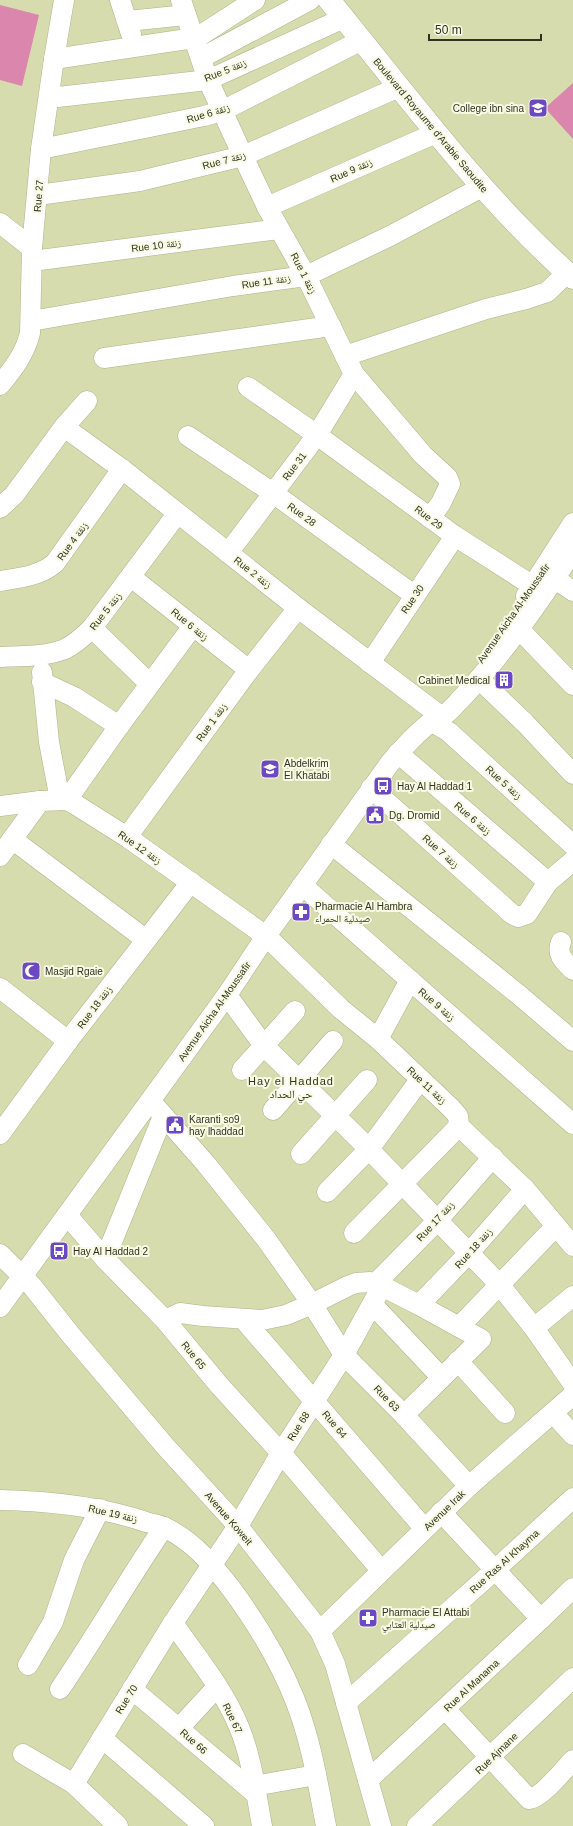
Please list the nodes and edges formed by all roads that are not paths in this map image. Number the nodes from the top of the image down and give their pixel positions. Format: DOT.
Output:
graph roads {
  1 [pos="64,0"];
  2 [pos="120,0"];
  3 [pos="256,0"];
  4 [pos="310,0"];
  5 [pos="329,0"];
  6 [pos="184,7"];
  7 [pos="344,18"];
  8 [pos="128,21"];
  9 [pos="198,36"];
  10 [pos="362,40"];
  11 [pos="135,48"];
  12 [pos="201,58"];
  13 [pos="54,59"];
  14 [pos="208,80"];
  15 [pos="399,87"];
  16 [pos="49,98"];
  17 [pos="222,110"];
  18 [pos="436,133"];
  19 [pos="41,149"];
  20 [pos="242,156"];
  21 [pos="482,188"];
  22 [pos="38,195"];
  23 [pos="267,207"];
  24 [pos="2,228"];
  25 [pos="279,229"];
  26 [pos="32,254"];
  27 [pos="306,276"];
  28 [pos="570,276"];
  29 [pos="31,321"];
  30 [pos="330,326"];
  31 [pos="345,356"];
  32 [pos="104,358"];
  33 [pos="354,374"];
  34 [pos="0,385"];
  35 [pos="248,387"];
  36 [pos="88,401"];
  37 [pos="64,427"];
  38 [pos="317,435"];
  39 [pos="188,436"];
  40 [pos="122,469"];
  41 [pos="273,493"];
  42 [pos="0,508"];
  43 [pos="177,514"];
  44 [pos="430,518"];
  45 [pos="573,523"];
  46 [pos="455,536"];
  47 [pos="573,551"];
  48 [pos="228,553"];
  49 [pos="131,577"];
  50 [pos="0,581"];
  51 [pos="544,586"];
  52 [pos="573,591"];
  53 [pos="414,595"];
  54 [pos="298,608"];
  55 [pos="193,626"];
  56 [pos="92,628"];
  57 [pos="518,628"];
  58 [pos="41,654"];
  59 [pos="0,657"];
  60 [pos="370,663"];
  61 [pos="249,670"];
  62 [pos="479,679"];
  63 [pos="42,682"];
  64 [pos="150,684"];
  65 [pos="573,684"];
  66 [pos="436,718"];
  67 [pos="119,726"];
  68 [pos="398,753"];
  69 [pos="573,774"];
  70 [pos="371,788"];
  71 [pos="63,800"];
  72 [pos="40,801"];
  73 [pos="0,806"];
  74 [pos="126,837"];
  75 [pos="12,839"];
  76 [pos="331,844"];
  77 [pos="0,856"];
  78 [pos="573,858"];
  79 [pos="191,882"];
  80 [pos="548,882"];
  81 [pos="302,885"];
  82 [pos="266,936"];
  83 [pos="145,940"];
  84 [pos="561,942"];
  85 [pos="573,970"];
  86 [pos="410,980"];
  87 [pos="0,988"];
  88 [pos="227,995"];
  89 [pos="295,1011"];
  90 [pos="378,1039"];
  91 [pos="68,1041"];
  92 [pos="333,1041"];
  93 [pos="573,1041"];
  94 [pos="264,1046"];
  95 [pos="242,1070"];
  96 [pos="299,1080"];
  97 [pos="367,1080"];
  98 [pos="420,1080"];
  99 [pos="150,1100"];
  100 [pos="273,1110"];
  101 [pos="336,1115"];
  102 [pos="163,1116"];
  103 [pos="573,1124"];
  104 [pos="459,1126"];
  105 [pos="0,1134"];
  106 [pos="369,1149"];
  107 [pos="301,1154"];
  108 [pos="493,1157"];
  109 [pos="403,1184"];
  110 [pos="525,1189"];
  111 [pos="327,1192"];
  112 [pos="67,1214"];
  113 [pos="438,1220"];
  114 [pos="556,1226"];
  115 [pos="354,1233"];
  116 [pos="573,1246"];
  117 [pos="469,1253"];
  118 [pos="0,1254"];
  119 [pos="105,1259"];
  120 [pos="23,1276"];
  121 [pos="499,1284"];
  122 [pos="379,1285"];
  123 [pos="573,1296"];
  124 [pos="312,1304"];
  125 [pos="419,1304"];
  126 [pos="373,1305"];
  127 [pos="0,1307"];
  128 [pos="165,1320"];
  129 [pos="244,1320"];
  130 [pos="459,1327"];
  131 [pos="534,1328"];
  132 [pos="344,1355"];
  133 [pos="458,1361"];
  134 [pos="441,1377"];
  135 [pos="573,1384"];
  136 [pos="573,1395"];
  137 [pos="315,1400"];
  138 [pos="505,1413"];
  139 [pos="553,1413"];
  140 [pos="404,1415"];
  141 [pos="573,1435"];
  142 [pos="281,1454"];
  143 [pos="469,1486"];
  144 [pos="573,1498"];
  145 [pos="0,1500"];
  146 [pos="100,1509"];
  147 [pos="441,1512"];
  148 [pos="238,1526"];
  149 [pos="164,1527"];
  150 [pos="424,1528"];
  151 [pos="216,1557"];
  152 [pos="381,1570"];
  153 [pos="495,1570"];
  154 [pos="573,1588"];
  155 [pos="541,1620"];
  156 [pos="173,1623"];
  157 [pos="320,1631"];
  158 [pos="28,1665"];
  159 [pos="573,1678"];
  160 [pos="217,1687"];
  161 [pos="60,1689"];
  162 [pos="132,1689"];
  163 [pos="346,1703"];
  164 [pos="445,1710"];
  165 [pos="179,1728"];
  166 [pos="102,1738"];
  167 [pos="23,1754"];
  168 [pos="490,1758"];
  169 [pos="573,1760"];
  170 [pos="316,1775"];
  171 [pos="368,1780"];
  172 [pos="74,1784"];
  173 [pos="255,1790"];
  174 [pos="184,1819"];
  175 [pos="118,1826"];
  176 [pos="204,1826"];
  177 [pos="262,1826"];
  178 [pos="326,1826"];
  179 [pos="381,1826"];
  180 [pos="417,1826"];
  1 -- 13 [label="street, Rue 27"];
  2 -- 8 [label="street"];
  3 -- 9 [label="street"];
  4 -- 12 [label="street"];
  5 -- 7 [label="main road, Boulevard Royaume d'Arabie Saoudite"];
  6 -- 8 [label="street"];
  6 -- 9 [label="street, Rue 1 زنقة"];
  7 -- 10 [label="main road, Boulevard Royaume d'Arabie Saoudite"];
  7 -- 14 [label="street, Rue 5 زنقة"];
  8 -- 11 [label="street"];
  9 -- 11 [label="street"];
  9 -- 12 [label="street, Rue 1 زنقة"];
  10 -- 15 [label="main road, Boulevard Royaume d'Arabie Saoudite"];
  10 -- 17 [label="street, Rue 6 زنقة"];
  11 -- 13 [label="street"];
  12 -- 14 [label="street, Rue 1 زنقة"];
  13 -- 16 [label="street, Rue 27"];
  14 -- 16 [label="street, Rue 5 زنقة"];
  14 -- 17 [label="street, Rue 1 زنقة"];
  15 -- 18 [label="main road, Boulevard Royaume d'Arabie Saoudite"];
  15 -- 20 [label="street, Rue 7 زنقة"];
  16 -- 19 [label="street, Rue 27"];
  17 -- 19 [label="street, Rue 6 زنقة"];
  17 -- 20 [label="street, Rue 1 زنقة"];
  18 -- 21 [label="main road, Boulevard Royaume d'Arabie Saoudite"];
  18 -- 23 [label="street, Rue 9 زنقة"];
  19 -- 22 [label="street, Rue 27"];
  20 -- 22 [label="street, Rue 7 زنقة"];
  20 -- 23 [label="street, Rue 1 زنقة"];
  21 -- 27 [label="street, Rue 11 زنقة"];
  21 -- 28 [label="main road, Boulevard Royaume d'Arabie Saoudite"];
  22 -- 26 [label="street, Rue 27"];
  23 -- 25 [label="street, Rue 1 زنقة"];
  24 -- 26 [label="street"];
  25 -- 26 [label="street, Rue 10 زنقة"];
  25 -- 27 [label="street, Rue 1 زنقة"];
  26 -- 29 [label="street, Rue 27"];
  27 -- 29 [label="street, Rue 11 زنقة"];
  27 -- 30 [label="street, Rue 1 زنقة"];
  28 -- 31 [label="street"];
  29 -- 34 [label="street, Rue 27"];
  30 -- 31 [label="street, Rue 1 زنقة"];
  30 -- 32 [label="street"];
  31 -- 33 [label="street, Rue 1 زنقة"];
  33 -- 38 [label="street, Rue 31"];
  33 -- 44 [label="street, Rue 1 زنقة"];
  35 -- 38 [label="street, Rue 29"];
  36 -- 37 [label="street"];
  37 -- 40 [label="street, Rue 2 زنقة"];
  37 -- 42 [label="street"];
  38 -- 41 [label="street, Rue 31"];
  38 -- 44 [label="street, Rue 29"];
  39 -- 41 [label="street, Rue 28"];
  40 -- 43 [label="street, Rue 2 زنقة"];
  40 -- 50 [label="street, Rue 4 زنقة"];
  41 -- 48 [label="street, Rue 31"];
  41 -- 53 [label="street, Rue 28"];
  43 -- 48 [label="street, Rue 2 زنقة"];
  43 -- 49 [label="street, Rue 5 زنقة"];
  44 -- 46 [label="street, Rue 29"];
  45 -- 51 [label="street, Avenue Aicha Al-Moussafir"];
  46 -- 51 [label="street, Rue 29"];
  46 -- 53 [label="street, Rue 30"];
  47 -- 51 [label="street, Avenue Aicha Al-Moussafir"];
  48 -- 54 [label="street, Rue 2 زنقة"];
  49 -- 55 [label="street, Rue 6 زنقة"];
  49 -- 56 [label="street, Rue 5 زنقة"];
  51 -- 52 [label="street, Rue 29"];
  51 -- 57 [label="street, Avenue Aicha Al-Moussafir"];
  51 -- 66 [label="street, Avenue Aicha Al-Moussafir"];
  53 -- 60 [label="street, Rue 30"];
  54 -- 60 [label="street, Rue 2 زنقة"];
  54 -- 61 [label="street, Rue 1 زنقة"];
  55 -- 61 [label="street, Rue 6 زنقة"];
  55 -- 64 [label="street"];
  56 -- 58 [label="street, Rue 5 زنقة"];
  56 -- 64 [label="street"];
  57 -- 62 [label="street, Avenue Aicha Al-Moussafir"];
  57 -- 65 [label="street"];
  58 -- 59 [label="street, Rue 5 زنقة"];
  58 -- 63 [label="street"];
  60 -- 66 [label="street, Rue 2 زنقة"];
  61 -- 74 [label="street, Rue 1 زنقة"];
  62 -- 66 [label="street, Avenue Aicha Al-Moussafir"];
  62 -- 69 [label="street"];
  63 -- 67 [label="street"];
  63 -- 71 [label="street"];
  64 -- 67 [label="street"];
  66 -- 68 [label="street, Avenue Aicha Al-Moussafir"];
  66 -- 78 [label="street, Rue 5 زنقة"];
  67 -- 71 [label="street"];
  68 -- 70 [label="street, Avenue Aicha Al-Moussafir"];
  68 -- 80 [label="street, Rue 6 زنقة"];
  70 -- 76 [label="street, Avenue Aicha Al-Moussafir"];
  70 -- 80 [label="street, Rue 7 زنقة"];
  71 -- 72 [label="street"];
  71 -- 74 [label="street, Rue 12 زنقة"];
  72 -- 73 [label="street"];
  72 -- 75 [label="street"];
  74 -- 79 [label="street, Rue 12 زنقة"];
  75 -- 77 [label="street"];
  75 -- 83 [label="street"];
  76 -- 81 [label="street, Avenue Aicha Al-Moussafir"];
  76 -- 93 [label="street"];
  78 -- 80 [label="street"];
  79 -- 82 [label="street, Rue 12 زنقة"];
  79 -- 83 [label="street, Rue 18 زنقة"];
  81 -- 82 [label="street, Avenue Aicha Al-Moussafir"];
  81 -- 86 [label="street, Rue 9 زنقة"];
  82 -- 88 [label="street, Avenue Aicha Al-Moussafir"];
  82 -- 90 [label="street, Rue 11 زنقة"];
  83 -- 91 [label="street, Rue 18 زنقة"];
  84 -- 85 [label="street"];
  86 -- 90 [label="street"];
  86 -- 103 [label="street, Rue 9 زنقة"];
  87 -- 91 [label="street"];
  88 -- 94 [label="street"];
  88 -- 99 [label="street, Avenue Aicha Al-Moussafir"];
  89 -- 94 [label="street"];
  90 -- 98 [label="street, Rue 11 زنقة"];
  91 -- 105 [label="street, Rue 18 زنقة"];
  92 -- 96 [label="street"];
  94 -- 95 [label="street"];
  94 -- 96 [label="street"];
  96 -- 100 [label="street"];
  96 -- 101 [label="street"];
  97 -- 101 [label="street"];
  98 -- 104 [label="street, Rue 11 زنقة"];
  98 -- 106 [label="street"];
  99 -- 102 [label="street, Rue 63"];
  99 -- 112 [label="street, Avenue Aicha Al-Moussafir"];
  101 -- 106 [label="street"];
  101 -- 107 [label="street"];
  102 -- 119 [label="street"];
  102 -- 124 [label="street, Rue 63"];
  104 -- 108 [label="street, Rue 11 زنقة"];
  104 -- 109 [label="street"];
  106 -- 109 [label="street"];
  106 -- 111 [label="street"];
  108 -- 110 [label="street, Rue 11 زنقة"];
  108 -- 113 [label="street, Rue 17 زنقة"];
  109 -- 113 [label="street"];
  109 -- 115 [label="street"];
  110 -- 114 [label="street, Rue 11 زنقة"];
  110 -- 117 [label="street, Rue 18 زنقة"];
  112 -- 119 [label="street, Rue 65"];
  112 -- 120 [label="street, Avenue Aicha Al-Moussafir"];
  113 -- 117 [label="street"];
  113 -- 122 [label="street, Rue 17 زنقة"];
  114 -- 116 [label="street, Rue 11 زنقة"];
  114 -- 121 [label="street"];
  117 -- 121 [label="street"];
  117 -- 125 [label="street, Rue 18 زنقة"];
  118 -- 120 [label="street, Avenue Koweit"];
  119 -- 128 [label="street, Rue 65"];
  120 -- 127 [label="street, Avenue Aicha Al-Moussafir"];
  120 -- 148 [label="street, Avenue Koweit"];
  121 -- 130 [label="street"];
  121 -- 131 [label="street"];
  122 -- 124 [label="street"];
  122 -- 125 [label="street"];
  122 -- 126 [label="street, Rue 17 زنقة"];
  123 -- 131 [label="street"];
  124 -- 129 [label="street"];
  124 -- 132 [label="street, Rue 63"];
  125 -- 130 [label="street"];
  126 -- 132 [label="street, Rue 68"];
  126 -- 134 [label="street"];
  128 -- 129 [label="street"];
  128 -- 142 [label="street, Rue 65"];
  129 -- 137 [label="street, Rue 64"];
  130 -- 133 [label="street"];
  131 -- 135 [label="street"];
  132 -- 137 [label="street, Rue 68"];
  132 -- 140 [label="street, Rue 63"];
  133 -- 134 [label="street"];
  133 -- 138 [label="street"];
  134 -- 140 [label="street"];
  136 -- 139 [label="street, Avenue Irak"];
  137 -- 142 [label="street, Rue 68"];
  137 -- 150 [label="street, Rue 64"];
  139 -- 141 [label="street"];
  139 -- 143 [label="street, Avenue Irak"];
  140 -- 143 [label="street, Rue 63"];
  142 -- 148 [label="street, Rue 68"];
  142 -- 152 [label="street, Rue 65"];
  143 -- 147 [label="street, Avenue Irak"];
  144 -- 153 [label="street, Rue Ras Al Khayma"];
  145 -- 146 [label="street, Rue 19 زنقة"];
  146 -- 149 [label="street, Rue 19 زنقة"];
  146 -- 158 [label="street"];
  147 -- 150 [label="street, Avenue Irak"];
  147 -- 153 [label="street"];
  148 -- 151 [label="street, Rue 68"];
  148 -- 157 [label="street, Avenue Koweit"];
  149 -- 151 [label="street, Rue 19 زنقة"];
  149 -- 161 [label="street"];
  150 -- 152 [label="street, Avenue Irak"];
  151 -- 156 [label="street, Rue 70"];
  151 -- 170 [label="street, Rue 19 زنقة"];
  152 -- 157 [label="street, Avenue Irak"];
  153 -- 155 [label="street"];
  153 -- 163 [label="street, Rue Ras Al Khayma"];
  154 -- 155 [label="street, Rue Al Manama"];
  155 -- 164 [label="street, Rue Al Manama"];
  156 -- 160 [label="street, Rue 67"];
  156 -- 162 [label="street, Rue 70"];
  157 -- 163 [label="street, Avenue Koweit"];
  159 -- 168 [label="street, Rue Ajmane"];
  160 -- 165 [label="street"];
  160 -- 173 [label="street, Rue 67"];
  162 -- 165 [label="street, Rue 66"];
  162 -- 166 [label="street, Rue 70"];
  163 -- 171 [label="street, Avenue Koweit"];
  164 -- 168 [label="street"];
  164 -- 171 [label="street, Rue Al Manama"];
  165 -- 173 [label="street, Rue 66"];
  166 -- 172 [label="street, Rue 70"];
  166 -- 174 [label="street"];
  167 -- 172 [label="street"];
  168 -- 169 [label="street"];
  168 -- 180 [label="street, Rue Ajmane"];
  170 -- 173 [label="street"];
  170 -- 178 [label="street, Rue 19 زنقة"];
  171 -- 179 [label="street, Avenue Koweit"];
  172 -- 175 [label="street"];
  173 -- 177 [label="street, Rue 67"];
  174 -- 176 [label="street"];
}
